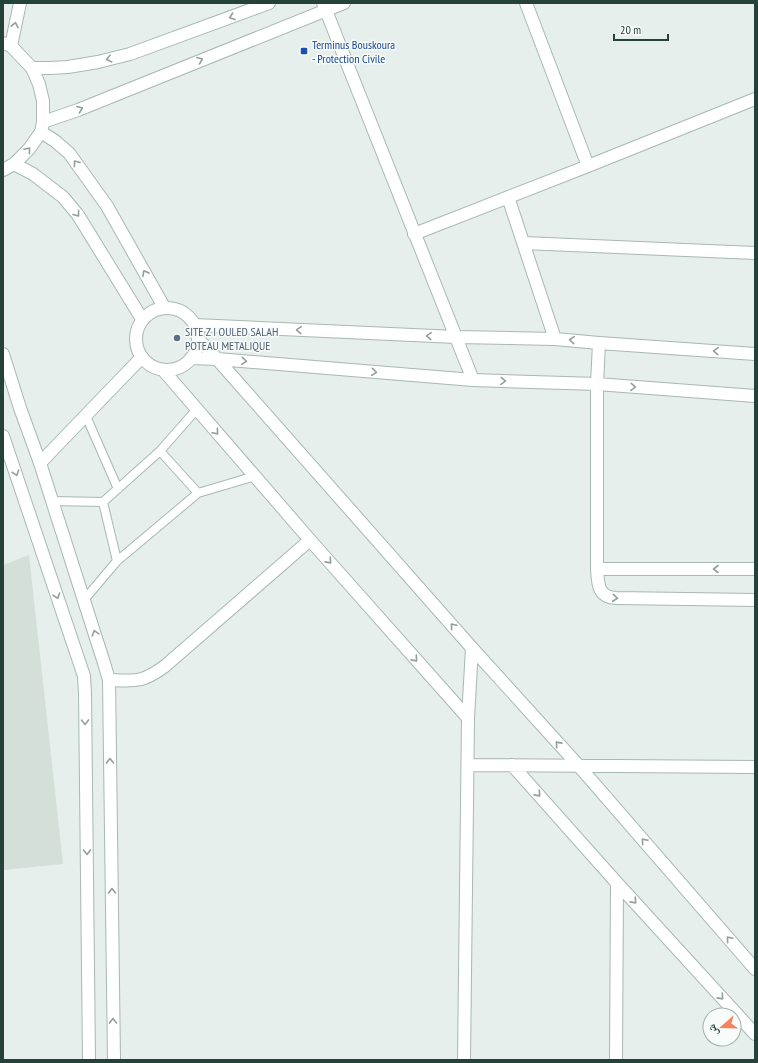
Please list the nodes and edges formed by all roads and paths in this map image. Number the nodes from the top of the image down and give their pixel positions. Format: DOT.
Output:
graph roads {
  1 [pos="20,3"];
  2 [pos="268,3"];
  3 [pos="344,3"];
  4 [pos="526,3"];
  5 [pos="324,6"];
  6 [pos="7,45"];
  7 [pos="32,68"];
  8 [pos="755,99"];
  9 [pos="42,127"];
  10 [pos="14,164"];
  11 [pos="588,166"];
  12 [pos="3,170"];
  13 [pos="508,197"];
  14 [pos="414,234"];
  15 [pos="524,243"];
  16 [pos="755,253"];
  17 [pos="164,307"];
  18 [pos="142,319"];
  19 [pos="195,325"];
  20 [pos="456,338"];
  21 [pos="555,339"];
  22 [pos="199,340"];
  23 [pos="599,343"];
  24 [pos="3,354"];
  25 [pos="755,354"];
  26 [pos="141,358"];
  27 [pos="191,358"];
  28 [pos="217,359"];
  29 [pos="163,370"];
  30 [pos="473,380"];
  31 [pos="598,384"];
  32 [pos="755,396"];
  33 [pos="197,409"];
  34 [pos="86,416"];
  35 [pos="3,436"];
  36 [pos="160,451"];
  37 [pos="40,463"];
  38 [pos="255,476"];
  39 [pos="118,489"];
  40 [pos="198,493"];
  41 [pos="52,501"];
  42 [pos="103,502"];
  43 [pos="310,540"];
  44 [pos="117,561"];
  45 [pos="597,569"];
  46 [pos="755,569"];
  47 [pos="84,600"];
  48 [pos="755,600"];
  49 [pos="472,648"];
  50 [pos="109,680"];
  51 [pos="468,718"];
  52 [pos="468,765"];
  53 [pos="512,765"];
  54 [pos="578,765"];
  55 [pos="755,767"];
  56 [pos="617,883"];
  57 [pos="755,969"];
  58 [pos="755,1034"];
  59 [pos="89,1060"];
  60 [pos="114,1060"];
  61 [pos="464,1060"];
  62 [pos="616,1060"];
  6 -- 1 [label="street, one-way"];
  2 -- 7 [label="street, one-way"];
  3 -- 5 [label="street"];
  4 -- 11 [label="street"];
  9 -- 5 [label="street, one-way"];
  5 -- 14 [label="street"];
  6 -- 7 [label="street"];
  7 -- 9 [label="street"];
  8 -- 11 [label="street"];
  10 -- 9 [label="street, one-way"];
  17 -- 9 [label="street, one-way"];
  10 -- 12 [label="street"];
  10 -- 18 [label="street, one-way"];
  11 -- 13 [label="street"];
  13 -- 14 [label="street"];
  13 -- 15 [label="street"];
  14 -- 20 [label="street"];
  15 -- 16 [label="street"];
  15 -- 21 [label="street"];
  17 -- 18 [label="street"];
  17 -- 19 [label="street"];
  18 -- 26 [label="street"];
  20 -- 19 [label="street, one-way"];
  19 -- 22 [label="street"];
  20 -- 21 [label="street"];
  20 -- 30 [label="street"];
  23 -- 21 [label="street, one-way"];
  22 -- 27 [label="street"];
  22 -- 28 [label="street"];
  25 -- 23 [label="street, one-way"];
  23 -- 31 [label="street"];
  24 -- 37 [label="street"];
  26 -- 29 [label="street"];
  26 -- 34 [label="street"];
  27 -- 28 [label="street"];
  27 -- 29 [label="street"];
  28 -- 30 [label="street, one-way"];
  49 -- 28 [label="street, one-way"];
  29 -- 33 [label="street"];
  30 -- 31 [label="street, one-way"];
  31 -- 32 [label="street, one-way"];
  31 -- 45 [label="street"];
  33 -- 36 [label="lane"];
  33 -- 38 [label="street, one-way"];
  34 -- 37 [label="street"];
  34 -- 39 [label="lane"];
  35 -- 59 [label="street, one-way"];
  36 -- 39 [label="lane"];
  36 -- 40 [label="lane"];
  37 -- 41 [label="street"];
  38 -- 40 [label="lane"];
  38 -- 43 [label="street"];
  39 -- 42 [label="lane"];
  40 -- 44 [label="lane"];
  41 -- 42 [label="lane"];
  41 -- 47 [label="street"];
  42 -- 44 [label="lane"];
  43 -- 50 [label="street"];
  43 -- 51 [label="street, one-way"];
  44 -- 47 [label="lane"];
  46 -- 45 [label="street, one-way"];
  45 -- 48 [label="street, one-way"];
  50 -- 47 [label="street, one-way"];
  49 -- 51 [label="street"];
  54 -- 49 [label="street, one-way"];
  60 -- 50 [label="street, one-way"];
  51 -- 52 [label="street"];
  52 -- 53 [label="street"];
  52 -- 61 [label="street"];
  53 -- 54 [label="street"];
  53 -- 56 [label="street, one-way"];
  54 -- 55 [label="street"];
  57 -- 54 [label="street, one-way"];
  56 -- 58 [label="street, one-way"];
  56 -- 62 [label="street"];
}
